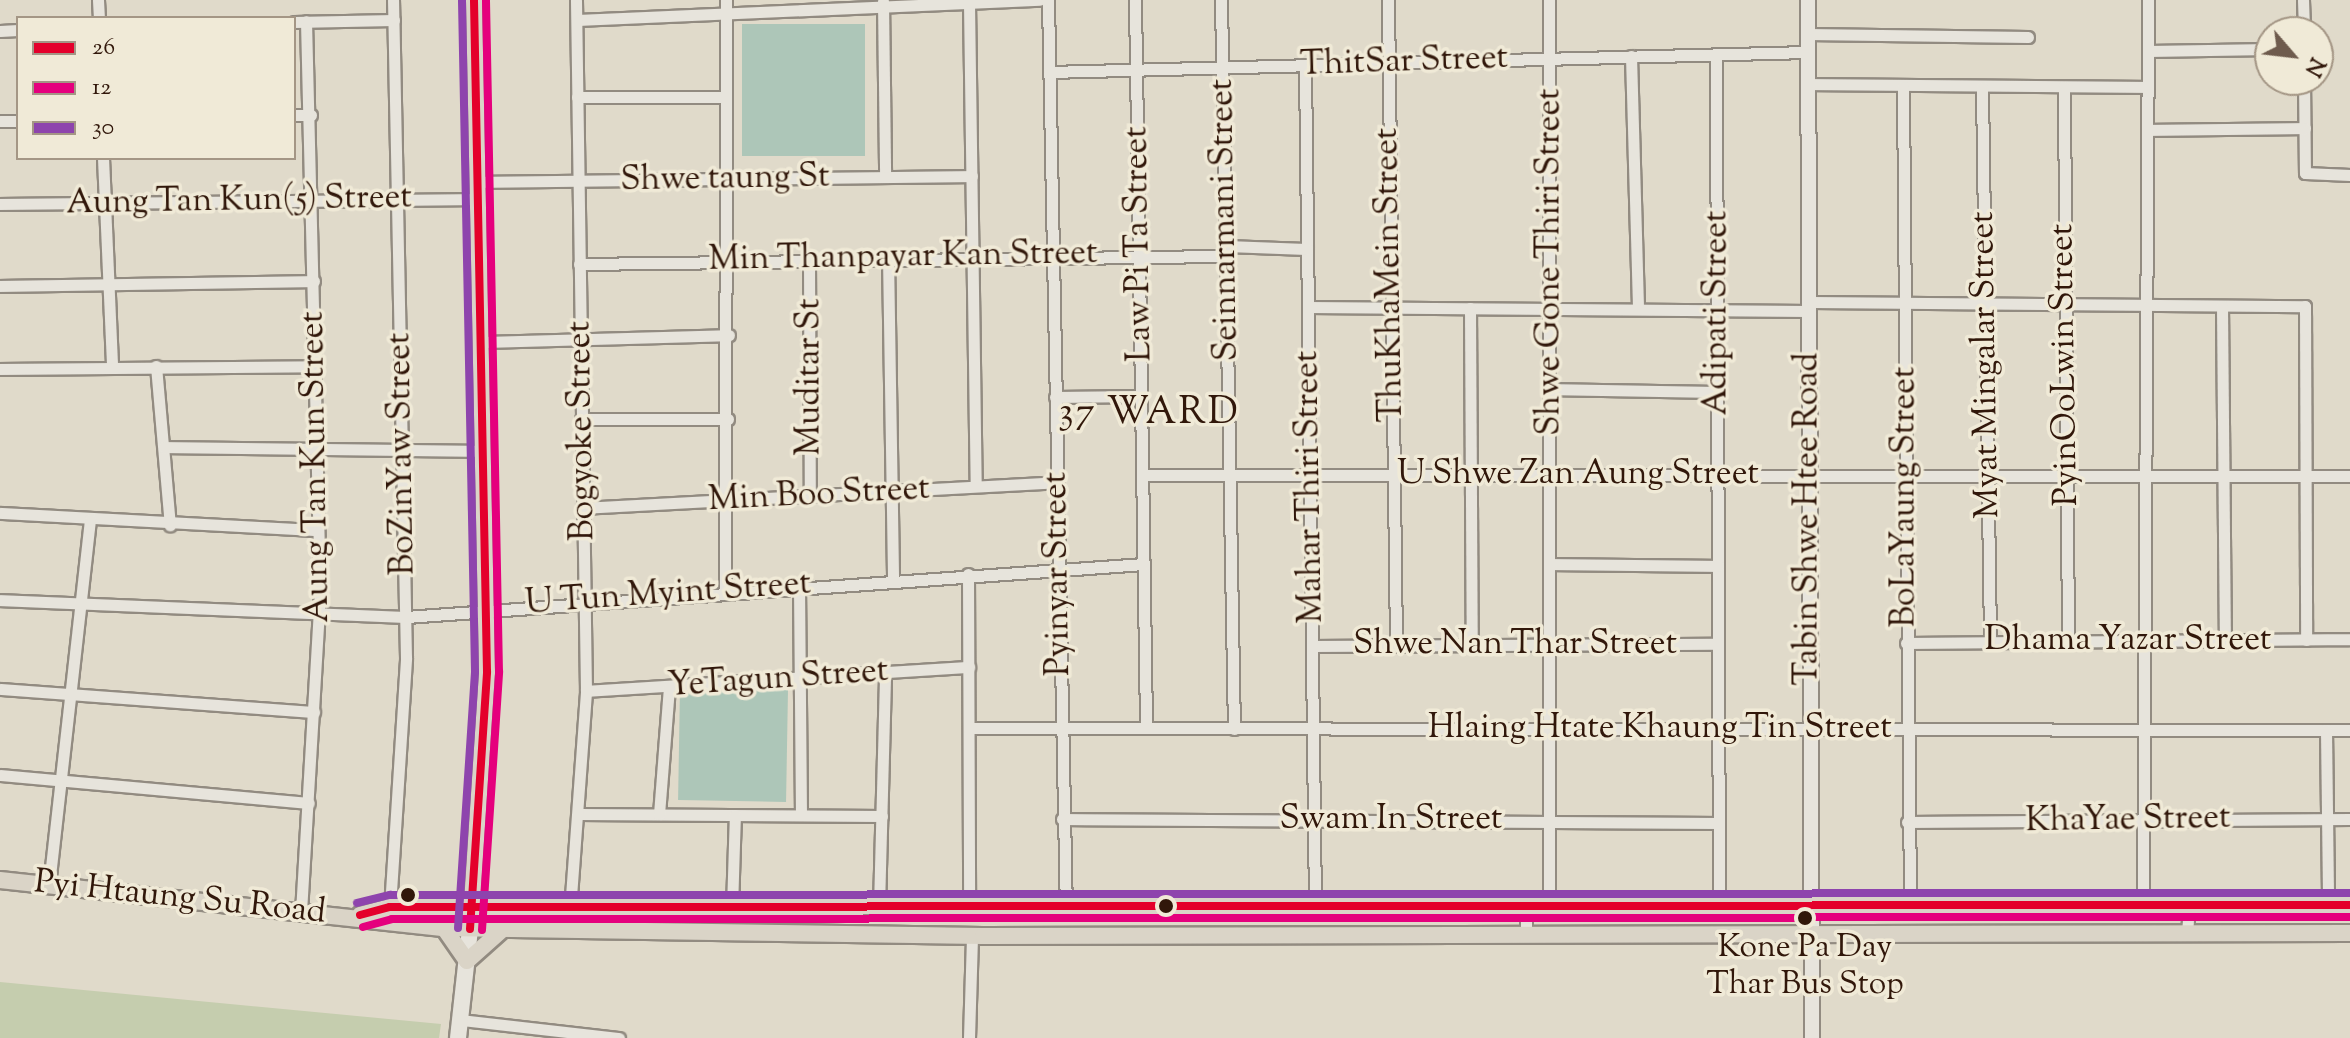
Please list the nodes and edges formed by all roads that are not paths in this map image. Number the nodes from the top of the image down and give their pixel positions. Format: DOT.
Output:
graph roads {
  1 [pos="393,0"];
  2 [pos="474,0"];
  3 [pos="576,0"];
  4 [pos="726,0"];
  5 [pos="1040,0"];
  6 [pos="1048,0"];
  7 [pos="1135,0"];
  8 [pos="1221,0"];
  9 [pos="1388,0"];
  10 [pos="1549,0"];
  11 [pos="1808,0"];
  12 [pos="2148,0"];
  13 [pos="969,3"];
  14 [pos="883,4"];
  15 [pos="726,14"];
  16 [pos="394,20"];
  17 [pos="577,20"];
  18 [pos="300,22"];
  19 [pos="1807,34"];
  20 [pos="2028,37"];
  21 [pos="2254,49"];
  22 [pos="2148,51"];
  23 [pos="1807,52"];
  24 [pos="1716,54"];
  25 [pos="1631,56"];
  26 [pos="1550,59"];
  27 [pos="1387,63"];
  28 [pos="1305,65"];
  29 [pos="1223,67"];
  30 [pos="1136,69"];
  31 [pos="1049,72"];
  32 [pos="1807,84"];
  33 [pos="1903,87"];
  34 [pos="1982,87"];
  35 [pos="2064,87"];
  36 [pos="2147,87"];
  37 [pos="2304,96"];
  38 [pos="577,97"];
  39 [pos="724,97"];
  40 [pos="296,115"];
  41 [pos="311,115"];
  42 [pos="2305,128"];
  43 [pos="2148,130"];
  44 [pos="103,160"];
  45 [pos="2350,175"];
  46 [pos="972,176"];
  47 [pos="885,177"];
  48 [pos="726,179"];
  49 [pos="578,181"];
  50 [pos="478,191"];
  51 [pos="396,200"];
  52 [pos="313,201"];
  53 [pos="105,202"];
  54 [pos="0,204"];
  55 [pos="1307,249"];
  56 [pos="1226,251"];
  57 [pos="1139,254"];
  58 [pos="973,255"];
  59 [pos="1052,255"];
  60 [pos="888,256"];
  61 [pos="809,258"];
  62 [pos="730,259"];
  63 [pos="579,264"];
  64 [pos="314,281"];
  65 [pos="109,285"];
  66 [pos="0,286"];
  67 [pos="1904,305"];
  68 [pos="1985,305"];
  69 [pos="2064,305"];
  70 [pos="2146,305"];
  71 [pos="2222,306"];
  72 [pos="1308,307"];
  73 [pos="1389,307"];
  74 [pos="1809,307"];
  75 [pos="1470,308"];
  76 [pos="1550,308"];
  77 [pos="1638,309"];
  78 [pos="1717,310"];
  79 [pos="729,335"];
  80 [pos="481,342"];
  81 [pos="580,342"];
  82 [pos="156,366"];
  83 [pos="314,366"];
  84 [pos="112,367"];
  85 [pos="0,369"];
  86 [pos="1550,389"];
  87 [pos="1717,392"];
  88 [pos="1141,396"];
  89 [pos="1055,397"];
  90 [pos="581,419"];
  91 [pos="728,419"];
  92 [pos="164,447"];
  93 [pos="402,450"];
  94 [pos="316,451"];
  95 [pos="483,451"];
  96 [pos="1142,475"];
  97 [pos="1230,475"];
  98 [pos="1310,475"];
  99 [pos="1393,475"];
  100 [pos="1471,475"];
  101 [pos="1550,475"];
  102 [pos="1718,475"];
  103 [pos="1808,475"];
  104 [pos="2066,475"];
  105 [pos="2145,475"];
  106 [pos="1905,476"];
  107 [pos="2224,476"];
  108 [pos="2305,476"];
  109 [pos="2350,476"];
  110 [pos="1987,477"];
  111 [pos="1056,482"];
  112 [pos="976,486"];
  113 [pos="892,491"];
  114 [pos="810,496"];
  115 [pos="726,500"];
  116 [pos="582,508"];
  117 [pos="0,513"];
  118 [pos="90,519"];
  119 [pos="170,525"];
  120 [pos="318,530"];
  121 [pos="1144,564"];
  122 [pos="1551,564"];
  123 [pos="1718,566"];
  124 [pos="1058,570"];
  125 [pos="968,574"];
  126 [pos="893,580"];
  127 [pos="799,586"];
  128 [pos="725,591"];
  129 [pos="0,600"];
  130 [pos="585,600"];
  131 [pos="80,606"];
  132 [pos="487,606"];
  133 [pos="319,617"];
  134 [pos="406,617"];
  135 [pos="2350,639"];
  136 [pos="2306,640"];
  137 [pos="2143,641"];
  138 [pos="2225,641"];
  139 [pos="1990,642"];
  140 [pos="1906,643"];
  141 [pos="2068,643"];
  142 [pos="1718,644"];
  143 [pos="1396,645"];
  144 [pos="1472,645"];
  145 [pos="1551,645"];
  146 [pos="1312,646"];
  147 [pos="969,667"];
  148 [pos="885,672"];
  149 [pos="800,677"];
  150 [pos="669,686"];
  151 [pos="0,689"];
  152 [pos="586,691"];
  153 [pos="68,695"];
  154 [pos="314,712"];
  155 [pos="969,728"];
  156 [pos="1060,728"];
  157 [pos="1146,728"];
  158 [pos="1234,729"];
  159 [pos="1313,729"];
  160 [pos="1551,729"];
  161 [pos="1719,730"];
  162 [pos="1808,730"];
  163 [pos="1906,730"];
  164 [pos="2143,730"];
  165 [pos="2326,730"];
  166 [pos="2350,730"];
  167 [pos="0,775"];
  168 [pos="59,780"];
  169 [pos="309,803"];
  170 [pos="579,814"];
  171 [pos="659,814"];
  172 [pos="735,815"];
  173 [pos="801,815"];
  174 [pos="882,816"];
  175 [pos="2326,818"];
  176 [pos="1062,819"];
  177 [pos="1314,819"];
  178 [pos="2350,819"];
  179 [pos="2142,820"];
  180 [pos="1551,821"];
  181 [pos="1907,822"];
  182 [pos="1719,823"];
  183 [pos="474,877"];
  184 [pos="0,880"];
  185 [pos="49,885"];
  186 [pos="2328,905"];
  187 [pos="2350,905"];
  188 [pos="2143,906"];
  189 [pos="2189,906"];
  190 [pos="390,907"];
  191 [pos="879,907"];
  192 [pos="1719,907"];
  193 [pos="1813,907"];
  194 [pos="1910,907"];
  195 [pos="732,908"];
  196 [pos="969,908"];
  197 [pos="1315,908"];
  198 [pos="1526,908"];
  199 [pos="1549,908"];
  200 [pos="445,909"];
  201 [pos="472,909"];
  202 [pos="1066,909"];
  203 [pos="1094,909"];
  204 [pos="507,910"];
  205 [pos="570,910"];
  206 [pos="301,912"];
  207 [pos="360,915"];
  208 [pos="444,928"];
  209 [pos="505,928"];
  210 [pos="470,929"];
  211 [pos="1812,932"];
  212 [pos="2350,933"];
  213 [pos="2187,934"];
  214 [pos="1094,935"];
  215 [pos="1526,935"];
  216 [pos="972,936"];
  217 [pos="467,961"];
  218 [pos="461,1020"];
  219 [pos="553,1034"];
  220 [pos="458,1038"];
  221 [pos="619,1038"];
  222 [pos="969,1038"];
  223 [pos="1812,1038"];
  1 -- 16 [label="street, BoZinYaw Street"];
  2 -- 50 [label="main road"];
  3 -- 17 [label="street, Bogyoke Street"];
  4 -- 15 [label="street"];
  5 -- 13 [label="street"];
  6 -- 31 [label="street, Pyinyar Street"];
  7 -- 30 [label="street, Law Pi Ta Street"];
  8 -- 29 [label="street, Seinnarmani Street"];
  9 -- 27 [label="street, ThuKhaMein Street"];
  10 -- 26 [label="street, Shwe Gone Thiri Street"];
  11 -- 19 [label="street, Tabin Shwe Htee Road"];
  12 -- 22 [label="street"];
  13 -- 14 [label="street"];
  13 -- 46 [label="street"];
  14 -- 15 [label="street"];
  14 -- 47 [label="street"];
  15 -- 17 [label="street"];
  15 -- 39 [label="street"];
  16 -- 18 [label="street"];
  16 -- 51 [label="street, BoZinYaw Street"];
  17 -- 38 [label="street, Bogyoke Street"];
  18 -- 41 [label="street, Aung Tan Kun Street"];
  19 -- 20 [label="street"];
  19 -- 23 [label="street, Tabin Shwe Htee Road"];
  21 -- 22 [label="street"];
  22 -- 36 [label="street"];
  23 -- 24 [label="street, ThitSar Street"];
  23 -- 32 [label="street, Tabin Shwe Htee Road"];
  24 -- 25 [label="street, ThitSar Street"];
  24 -- 78 [label="street, Adipati Street"];
  25 -- 26 [label="street, ThitSar Street"];
  25 -- 77 [label="street"];
  26 -- 27 [label="street, ThitSar Street"];
  26 -- 76 [label="street, Shwe Gone Thiri Street"];
  27 -- 28 [label="street, ThitSar Street"];
  27 -- 73 [label="street, ThuKhaMein Street"];
  28 -- 29 [label="street, ThitSar Street"];
  28 -- 55 [label="street, Mahar Thiri Street"];
  29 -- 30 [label="street, ThitSar Street"];
  29 -- 56 [label="street, Seinnarmani Street"];
  30 -- 31 [label="street, ThitSar Street"];
  30 -- 57 [label="street, Law Pi Ta Street"];
  31 -- 59 [label="street, Pyinyar Street"];
  32 -- 33 [label="street"];
  32 -- 74 [label="street, Tabin Shwe Htee Road"];
  33 -- 34 [label="street"];
  33 -- 67 [label="street, BoLaYaung Street"];
  34 -- 35 [label="street"];
  34 -- 68 [label="street, Myat Mingalar Street"];
  35 -- 36 [label="street"];
  35 -- 69 [label="street, PyinOoLwin Street"];
  36 -- 43 [label="street"];
  37 -- 42 [label="street"];
  38 -- 39 [label="street"];
  38 -- 49 [label="street, Bogyoke Street"];
  39 -- 48 [label="street"];
  40 -- 41 [label="street"];
  41 -- 52 [label="street, Aung Tan Kun Street"];
  42 -- 43 [label="street"];
  42 -- 45 [label="street"];
  43 -- 70 [label="street"];
  44 -- 53 [label="street"];
  46 -- 47 [label="street, Shwe taung St"];
  46 -- 58 [label="street"];
  47 -- 48 [label="street, Shwe taung St"];
  48 -- 49 [label="street, Shwe taung St"];
  48 -- 62 [label="street"];
  49 -- 50 [label="street, Shwe taung St"];
  49 -- 63 [label="street, Bogyoke Street"];
  50 -- 51 [label="street, Aung Tan Kun(5) Street"];
  50 -- 80 [label="main road"];
  51 -- 52 [label="street, Aung Tan Kun(5) Street"];
  51 -- 93 [label="street, BoZinYaw Street"];
  52 -- 53 [label="street, Aung Tan Kun(5) Street"];
  52 -- 64 [label="street, Aung Tan Kun Street"];
  53 -- 54 [label="street, Aung Tan Kun(5) Street"];
  53 -- 65 [label="street"];
  55 -- 56 [label="street, Min Thanpayar Kan Street"];
  55 -- 72 [label="street, Mahar Thiri Street"];
  56 -- 57 [label="street, Min Thanpayar Kan Street"];
  56 -- 97 [label="street, Seinnarmani Street"];
  57 -- 59 [label="street, Min Thanpayar Kan Street"];
  57 -- 88 [label="street, Law Pi Ta Street"];
  58 -- 59 [label="street, Min Thanpayar Kan Street"];
  58 -- 60 [label="street, Min Thanpayar Kan Street"];
  58 -- 112 [label="street"];
  59 -- 89 [label="street, Pyinyar Street"];
  60 -- 61 [label="street, Min Thanpayar Kan Street"];
  60 -- 113 [label="street"];
  61 -- 62 [label="street, Min Thanpayar Kan Street"];
  61 -- 114 [label="street, Muditar St"];
  62 -- 63 [label="street, Min Thanpayar Kan Street"];
  62 -- 79 [label="street"];
  63 -- 81 [label="street, Bogyoke Street"];
  64 -- 65 [label="street"];
  64 -- 83 [label="street, Aung Tan Kun Street"];
  65 -- 66 [label="street"];
  65 -- 84 [label="street"];
  67 -- 68 [label="street"];
  67 -- 74 [label="street"];
  67 -- 106 [label="street, BoLaYaung Street"];
  68 -- 69 [label="street"];
  68 -- 110 [label="street, Myat Mingalar Street"];
  69 -- 70 [label="street"];
  69 -- 104 [label="street, PyinOoLwin Street"];
  70 -- 71 [label="street"];
  70 -- 105 [label="street"];
  71 -- 107 [label="street"];
  71 -- 108 [label="street"];
  72 -- 73 [label="street"];
  72 -- 98 [label="street, Mahar Thiri Street"];
  73 -- 75 [label="street"];
  73 -- 99 [label="street, ThuKhaMein Street"];
  74 -- 78 [label="street"];
  74 -- 103 [label="street, Tabin Shwe Htee Road"];
  75 -- 76 [label="street"];
  75 -- 100 [label="street"];
  76 -- 77 [label="street"];
  76 -- 86 [label="street, Shwe Gone Thiri Street"];
  77 -- 78 [label="street"];
  78 -- 87 [label="street, Adipati Street"];
  79 -- 81 [label="street"];
  79 -- 91 [label="street"];
  80 -- 81 [label="street"];
  80 -- 95 [label="main road"];
  81 -- 90 [label="street, Bogyoke Street"];
  82 -- 83 [label="street"];
  82 -- 84 [label="street"];
  82 -- 92 [label="street"];
  83 -- 94 [label="street, Aung Tan Kun Street"];
  84 -- 85 [label="street"];
  86 -- 87 [label="street"];
  86 -- 101 [label="street, Shwe Gone Thiri Street"];
  87 -- 102 [label="street, Adipati Street"];
  88 -- 89 [label="street"];
  88 -- 96 [label="street, Law Pi Ta Street"];
  89 -- 111 [label="street, Pyinyar Street"];
  90 -- 91 [label="street"];
  90 -- 116 [label="street, Bogyoke Street"];
  91 -- 115 [label="street"];
  92 -- 94 [label="street"];
  92 -- 119 [label="street"];
  93 -- 94 [label="street"];
  93 -- 95 [label="street"];
  93 -- 134 [label="street, BoZinYaw Street"];
  94 -- 120 [label="street, Aung Tan Kun Street"];
  95 -- 132 [label="main road"];
  96 -- 97 [label="street, U Shwe Zan Aung Street"];
  96 -- 121 [label="street, Law Pi Ta Street"];
  97 -- 98 [label="street, U Shwe Zan Aung Street"];
  97 -- 158 [label="street, Seinnarmani Street"];
  98 -- 99 [label="street, U Shwe Zan Aung Street"];
  98 -- 146 [label="street, Mahar Thiri Street"];
  99 -- 100 [label="street, U Shwe Zan Aung Street"];
  99 -- 143 [label="street, ThuKhaMein Street"];
  100 -- 101 [label="street, U Shwe Zan Aung Street"];
  100 -- 144 [label="street"];
  101 -- 102 [label="street, U Shwe Zan Aung Street"];
  101 -- 122 [label="street, Shwe Gone Thiri Street"];
  102 -- 103 [label="street, U Shwe Zan Aung Street"];
  102 -- 123 [label="street, Adipati Street"];
  103 -- 106 [label="street, U Shwe Zan Aung Street"];
  103 -- 162 [label="street, Tabin Shwe Htee Road"];
  104 -- 105 [label="street, U Shwe Zan Aung Street"];
  104 -- 110 [label="street, U Shwe Zan Aung Street"];
  104 -- 141 [label="street, PyinOoLwin Street"];
  105 -- 107 [label="street, U Shwe Zan Aung Street"];
  105 -- 137 [label="street"];
  106 -- 110 [label="street, U Shwe Zan Aung Street"];
  106 -- 140 [label="street, BoLaYaung Street"];
  107 -- 108 [label="street, U Shwe Zan Aung Street"];
  107 -- 138 [label="street"];
  108 -- 109 [label="street, U Shwe Zan Aung Street"];
  108 -- 136 [label="street"];
  110 -- 139 [label="street, Myat Mingalar Street"];
  111 -- 112 [label="street, Min Boo Street"];
  111 -- 124 [label="street, Pyinyar Street"];
  112 -- 113 [label="street, Min Boo Street"];
  113 -- 114 [label="street, Min Boo Street"];
  113 -- 126 [label="street"];
  114 -- 115 [label="street, Min Boo Street"];
  115 -- 116 [label="street, Min Boo Street"];
  115 -- 128 [label="street"];
  116 -- 130 [label="street, Bogyoke Street"];
  117 -- 118 [label="street"];
  118 -- 119 [label="street"];
  118 -- 131 [label="street"];
  119 -- 120 [label="street"];
  120 -- 133 [label="street, Aung Tan Kun Street"];
  121 -- 124 [label="street, U Tun Myint Street"];
  121 -- 157 [label="street, Law Pi Ta Street"];
  122 -- 123 [label="street"];
  122 -- 145 [label="street, Shwe Gone Thiri Street"];
  123 -- 142 [label="street, Adipati Street"];
  124 -- 125 [label="street, U Tun Myint Street"];
  124 -- 156 [label="street, Pyinyar Street"];
  125 -- 126 [label="street, U Tun Myint Street"];
  125 -- 147 [label="street"];
  126 -- 127 [label="street, U Tun Myint Street"];
  127 -- 128 [label="street, U Tun Myint Street"];
  127 -- 149 [label="street"];
  128 -- 130 [label="street, U Tun Myint Street"];
  129 -- 131 [label="street, U Tun Myint Street"];
  130 -- 132 [label="street, U Tun Myint Street"];
  130 -- 152 [label="street, Bogyoke Street"];
  131 -- 133 [label="street, U Tun Myint Street"];
  131 -- 153 [label="street"];
  132 -- 134 [label="street, U Tun Myint Street"];
  132 -- 183 [label="main road"];
  133 -- 134 [label="street, U Tun Myint Street"];
  133 -- 154 [label="street, Aung Tan Kun Street"];
  134 -- 190 [label="street, BoZinYaw Street"];
  135 -- 136 [label="street, Dhama Yazar Street"];
  136 -- 138 [label="street, Dhama Yazar Street"];
  137 -- 138 [label="street, Dhama Yazar Street"];
  137 -- 141 [label="street, Dhama Yazar Street"];
  137 -- 164 [label="street"];
  139 -- 140 [label="street, Dhama Yazar Street"];
  139 -- 141 [label="street, Dhama Yazar Street"];
  140 -- 163 [label="street, BoLaYaung Street"];
  142 -- 145 [label="street, Shwe Nan Thar Street"];
  142 -- 161 [label="street, Adipati Street"];
  143 -- 144 [label="street, Shwe Nan Thar Street"];
  143 -- 146 [label="street, Shwe Nan Thar Street"];
  144 -- 145 [label="street, Shwe Nan Thar Street"];
  145 -- 160 [label="street, Shwe Gone Thiri Street"];
  146 -- 159 [label="street, Mahar Thiri Street"];
  147 -- 148 [label="street, YeTagun Street"];
  147 -- 155 [label="street"];
  148 -- 149 [label="street, YeTagun Street"];
  148 -- 174 [label="street"];
  149 -- 150 [label="street, YeTagun Street"];
  149 -- 173 [label="street"];
  150 -- 152 [label="street, YeTagun Street"];
  150 -- 171 [label="street"];
  151 -- 153 [label="street"];
  152 -- 170 [label="street, Bogyoke Street"];
  153 -- 154 [label="street"];
  153 -- 168 [label="street"];
  154 -- 169 [label="street, Aung Tan Kun Street"];
  155 -- 156 [label="street, Hlaing Htate Khaung Tin Street"];
  155 -- 196 [label="street"];
  156 -- 157 [label="street, Hlaing Htate Khaung Tin Street"];
  156 -- 176 [label="street, Pyinyar Street"];
  157 -- 158 [label="street, Hlaing Htate Khaung Tin Street"];
  158 -- 159 [label="street, Hlaing Htate Khaung Tin Street"];
  159 -- 160 [label="street, Hlaing Htate Khaung Tin Street"];
  159 -- 177 [label="street, Mahar Thiri Street"];
  160 -- 161 [label="street, Hlaing Htate Khaung Tin Street"];
  160 -- 180 [label="street, Shwe Gone Thiri Street"];
  161 -- 162 [label="street, Hlaing Htate Khaung Tin Street"];
  161 -- 182 [label="street, Adipati Street"];
  162 -- 163 [label="street, Hlaing Htate Khaung Tin Street"];
  162 -- 193 [label="street, Tabin Shwe Htee Road"];
  163 -- 164 [label="street, Hlaing Htate Khaung Tin Street"];
  163 -- 181 [label="street, BoLaYaung Street"];
  164 -- 165 [label="street, Hlaing Htate Khaung Tin Street"];
  164 -- 179 [label="street"];
  165 -- 166 [label="street, Hlaing Htate Khaung Tin Street"];
  165 -- 175 [label="street"];
  167 -- 168 [label="street"];
  168 -- 169 [label="street"];
  168 -- 185 [label="street"];
  169 -- 206 [label="street, Aung Tan Kun Street"];
  170 -- 171 [label="street"];
  170 -- 205 [label="street, Bogyoke Street"];
  171 -- 172 [label="street"];
  172 -- 173 [label="street"];
  172 -- 195 [label="street"];
  173 -- 174 [label="street"];
  174 -- 191 [label="street"];
  175 -- 178 [label="street, KhaYae Street"];
  175 -- 179 [label="street, KhaYae Street"];
  175 -- 186 [label="street"];
  176 -- 177 [label="street, Swam In Street"];
  176 -- 202 [label="street, Pyinyar Street"];
  177 -- 180 [label="street, Swam In Street"];
  177 -- 197 [label="street, Mahar Thiri Street"];
  179 -- 181 [label="street, KhaYae Street"];
  179 -- 188 [label="street"];
  180 -- 182 [label="street, Swam In Street"];
  180 -- 199 [label="street, Shwe Gone Thiri Street"];
  181 -- 194 [label="street, BoLaYaung Street"];
  182 -- 192 [label="street, Adipati Street"];
  183 -- 200 [label="main road"];
  183 -- 201 [label="main road"];
  183 -- 204 [label="main road"];
  184 -- 185 [label="main road, Pyi Htaung Su Road"];
  185 -- 206 [label="main road, Pyi Htaung Su Road"];
  186 -- 187 [label="main road, Pyi Htaung Su Road"];
  186 -- 189 [label="main road, Pyi Htaung Su Road"];
  188 -- 189 [label="main road, Pyi Htaung Su Road"];
  188 -- 194 [label="main road, Pyi Htaung Su Road"];
  189 -- 213 [label="street"];
  190 -- 200 [label="main road, Pyi Htaung Su Road"];
  190 -- 207 [label="main road, Pyi Htaung Su Road"];
  191 -- 195 [label="main road, Pyi Htaung Su Road"];
  191 -- 196 [label="main road, Pyi Htaung Su Road"];
  192 -- 193 [label="main road, Pyi Htaung Su Road"];
  192 -- 199 [label="main road, Pyi Htaung Su Road"];
  193 -- 194 [label="main road, Pyi Htaung Su Road"];
  193 -- 211 [label="street, Tabin Shwe Htee Road"];
  195 -- 205 [label="main road, Pyi Htaung Su Road"];
  196 -- 202 [label="main road, Pyi Htaung Su Road"];
  197 -- 198 [label="main road, Pyi Htaung Su Road"];
  197 -- 203 [label="main road, Pyi Htaung Su Road"];
  198 -- 199 [label="main road, Pyi Htaung Su Road"];
  198 -- 215 [label="street"];
  200 -- 201 [label="main road, Pyi Htaung Su Road"];
  201 -- 204 [label="main road, Pyi Htaung Su Road"];
  201 -- 210 [label="main road"];
  202 -- 203 [label="main road, Pyi Htaung Su Road"];
  203 -- 214 [label="main road"];
  204 -- 205 [label="main road, Pyi Htaung Su Road"];
  206 -- 207 [label="main road, Pyi Htaung Su Road"];
  207 -- 208 [label="main road, Pyi Htaung Su Road"];
  208 -- 210 [label="main road, Pyi Htaung Su Road"];
  208 -- 217 [label="main road"];
  209 -- 210 [label="main road, Pyi Htaung Su Road"];
  209 -- 216 [label="main road, Pyi Htaung Su Road"];
  209 -- 217 [label="main road"];
  210 -- 217 [label="main road"];
  211 -- 213 [label="main road, Pyi Htaung Su Road"];
  211 -- 215 [label="main road, Pyi Htaung Su Road"];
  211 -- 223 [label="street, Tabin Shwe Htee Road"];
  212 -- 213 [label="main road, Pyi Htaung Su Road"];
  214 -- 215 [label="main road, Pyi Htaung Su Road"];
  214 -- 216 [label="main road, Pyi Htaung Su Road"];
  216 -- 222 [label="street"];
  217 -- 218 [label="main road"];
  218 -- 219 [label="street"];
  218 -- 220 [label="main road"];
  219 -- 221 [label="street"];
}
